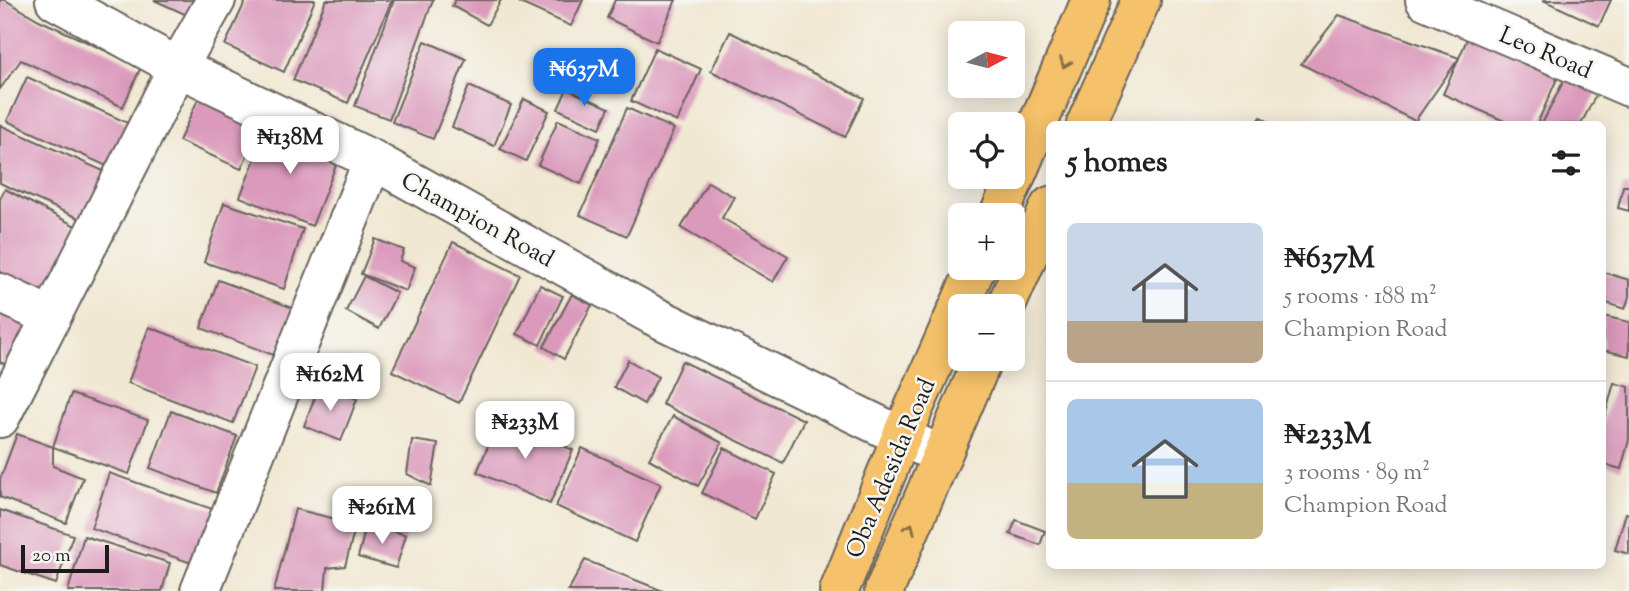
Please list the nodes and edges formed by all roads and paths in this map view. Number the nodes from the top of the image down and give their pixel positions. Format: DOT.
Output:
graph roads {
  1 [pos="55,0"];
  2 [pos="216,0"];
  3 [pos="1091,0"];
  4 [pos="1141,0"];
  5 [pos="1424,0"];
  6 [pos="178,67"];
  7 [pos="1629,87"];
  8 [pos="1087,121"];
  9 [pos="373,160"];
  10 [pos="1004,203"];
  11 [pos="1046,215"];
  12 [pos="971,280"];
  13 [pos="0,293"];
  14 [pos="1011,294"];
  15 [pos="51,317"];
  16 [pos="978,371"];
  17 [pos="0,418"];
  18 [pos="902,435"];
  19 [pos="940,454"];
  20 [pos="200,591"];
  21 [pos="839,591"];
  22 [pos="884,591"];
  1 -- 6 [label="street, Champion Road"];
  2 -- 6 [label="street"];
  3 -- 10 [label="main road, one-way"];
  4 -- 8 [label="main road"];
  5 -- 7 [label="street, Leo Road"];
  6 -- 9 [label="street, Champion Road"];
  6 -- 15 [label="street"];
  9 -- 18 [label="street, Champion Road"];
  9 -- 20 [label="street"];
  11 -- 14 [label="main road"];
  12 -- 18 [label="main road, Oba Adesida Road"];
  13 -- 15 [label="street"];
  15 -- 17 [label="street"];
  16 -- 19 [label="main road"];
  18 -- 19 [label="street, Champion Road"];
  18 -- 21 [label="main road, Oba Adesida Road"];
  22 -- 19 [label="main road, one-way"];
}
